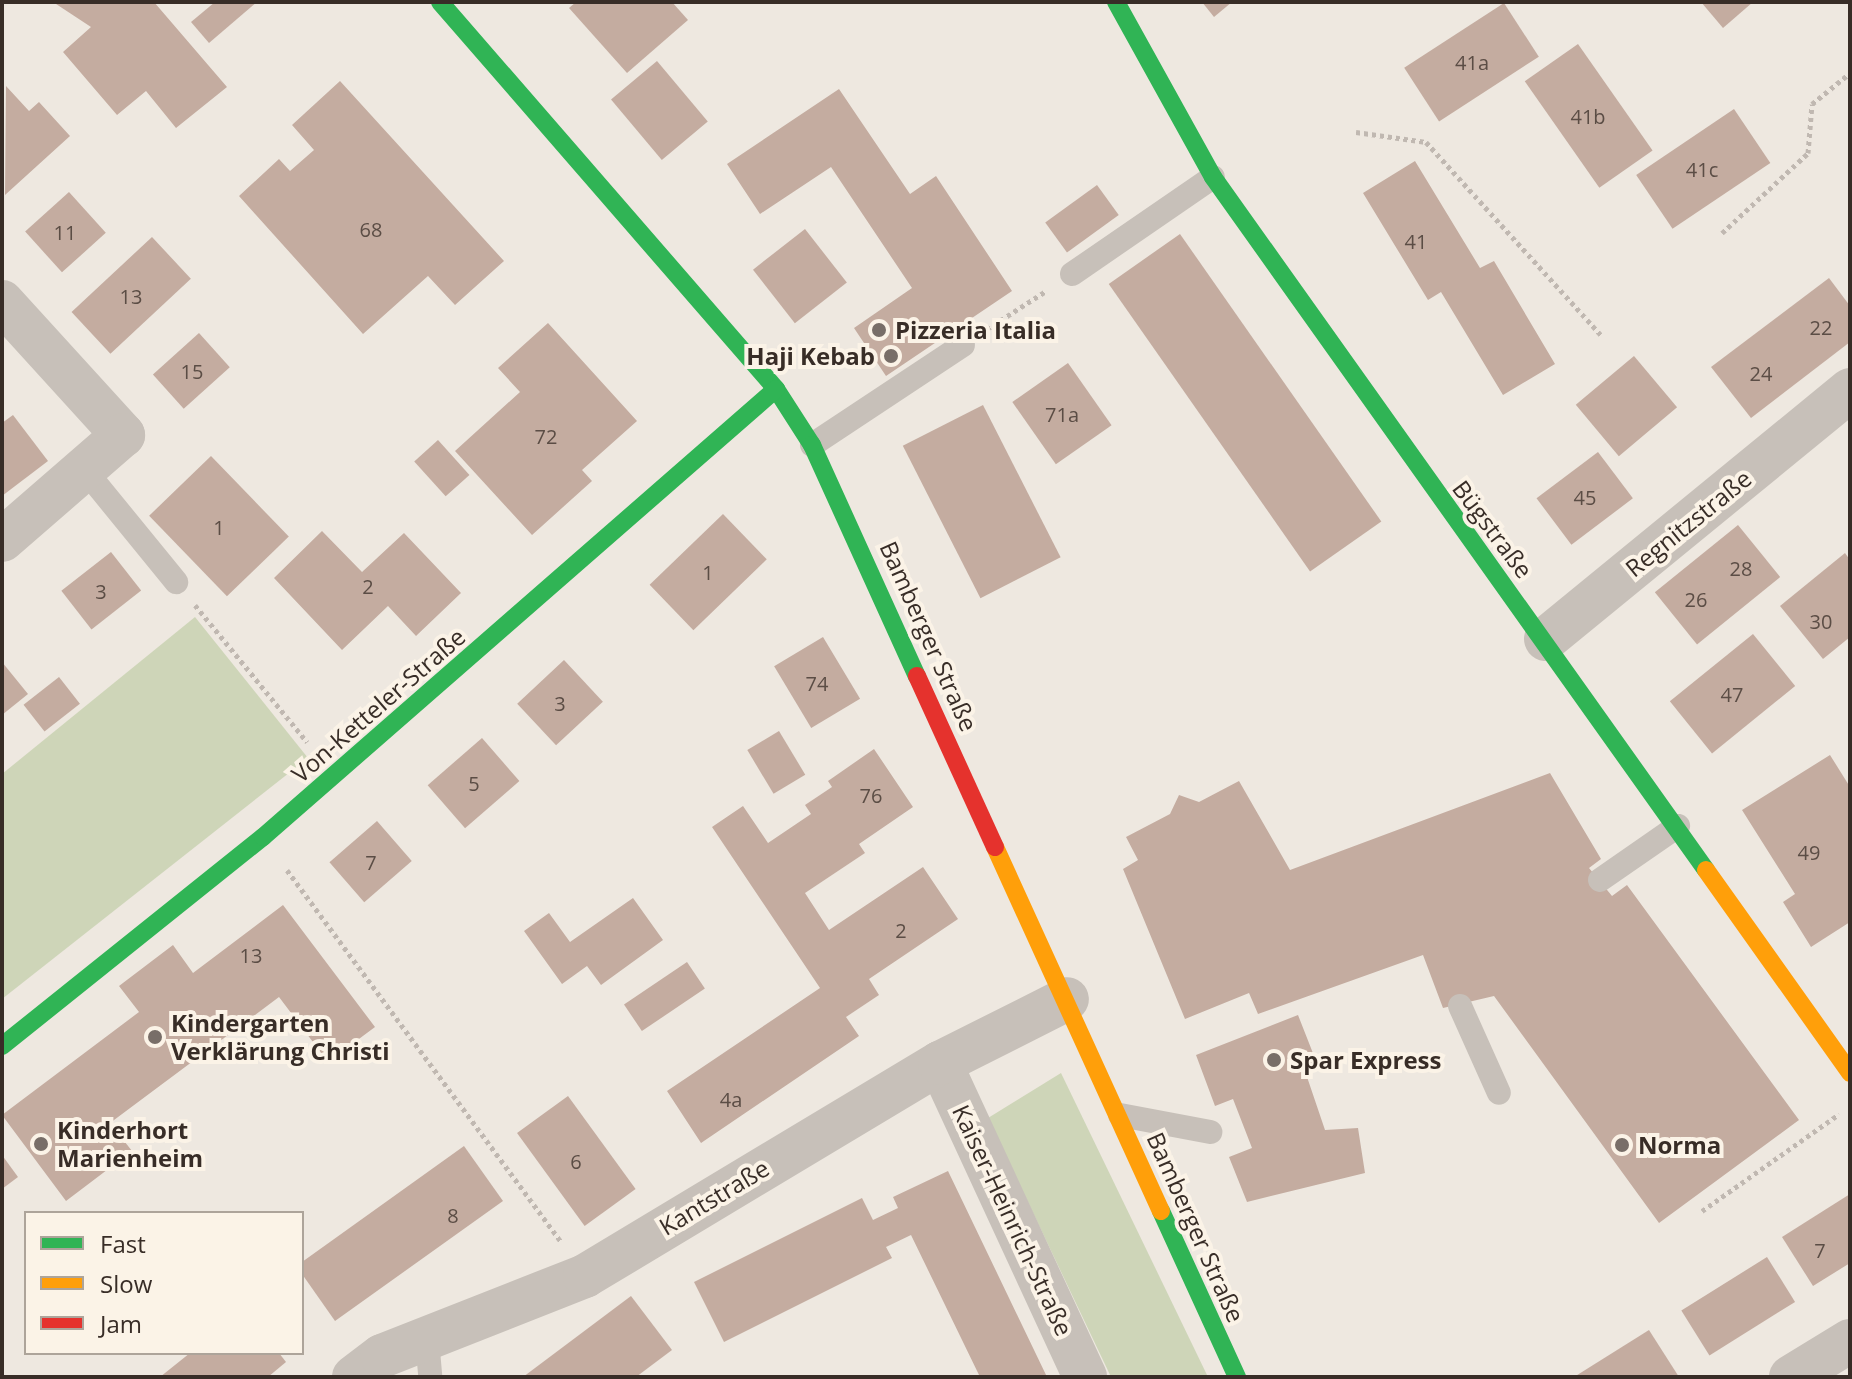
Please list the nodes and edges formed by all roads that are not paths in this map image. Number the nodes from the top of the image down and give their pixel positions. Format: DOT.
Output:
graph roads {
  1 [pos="440,2"];
  2 [pos="1116,2"];
  3 [pos="1213,177"];
  4 [pos="1072,274"];
  5 [pos="2,302"];
  6 [pos="963,345"];
  7 [pos="776,389"];
  8 [pos="1843,408"];
  9 [pos="812,445"];
  10 [pos="84,469"];
  11 [pos="2,540"];
  12 [pos="176,582"];
  13 [pos="1546,639"];
  14 [pos="1678,826"];
  15 [pos="1600,880"];
  16 [pos="1067,999"];
  17 [pos="1460,1006"];
  18 [pos="2,1046"];
  19 [pos="940,1063"];
  20 [pos="1850,1073"];
  21 [pos="1499,1093"];
  22 [pos="1120,1115"];
  23 [pos="1210,1132"];
  24 [pos="1850,1341"];
  25 [pos="428,1358"];
  26 [pos="354,1377"];
  27 [pos="1085,1377"];
  28 [pos="1237,1377"];
  29 [pos="1791,1377"];
  1 -- 7 [label="street, Bamberger Straße"];
  2 -- 3 [label="street, Bügstraße"];
  3 -- 4 [label="lane"];
  3 -- 13 [label="street, Bügstraße"];
  5 -- 10 [label="street"];
  6 -- 9 [label="lane"];
  7 -- 9 [label="street, Bamberger Straße"];
  7 -- 18 [label="street, Von-Ketteler-Straße"];
  8 -- 13 [label="street, Regnitzstraße"];
  9 -- 16 [label="street, Bamberger Straße"];
  10 -- 11 [label="street"];
  10 -- 12 [label="lane"];
  13 -- 14 [label="street, Bügstraße"];
  14 -- 15 [label="lane"];
  14 -- 20 [label="street, Bügstraße"];
  16 -- 19 [label="street, Kantstraße"];
  16 -- 22 [label="street, Bamberger Straße"];
  17 -- 21 [label="lane"];
  19 -- 25 [label="street, Kantstraße"];
  19 -- 27 [label="street, Kaiser-Heinrich-Straße"];
  22 -- 23 [label="lane"];
  22 -- 28 [label="street, Bamberger Straße"];
  24 -- 29 [label="street"];
  25 -- 26 [label="street, Kantstraße"];
}
